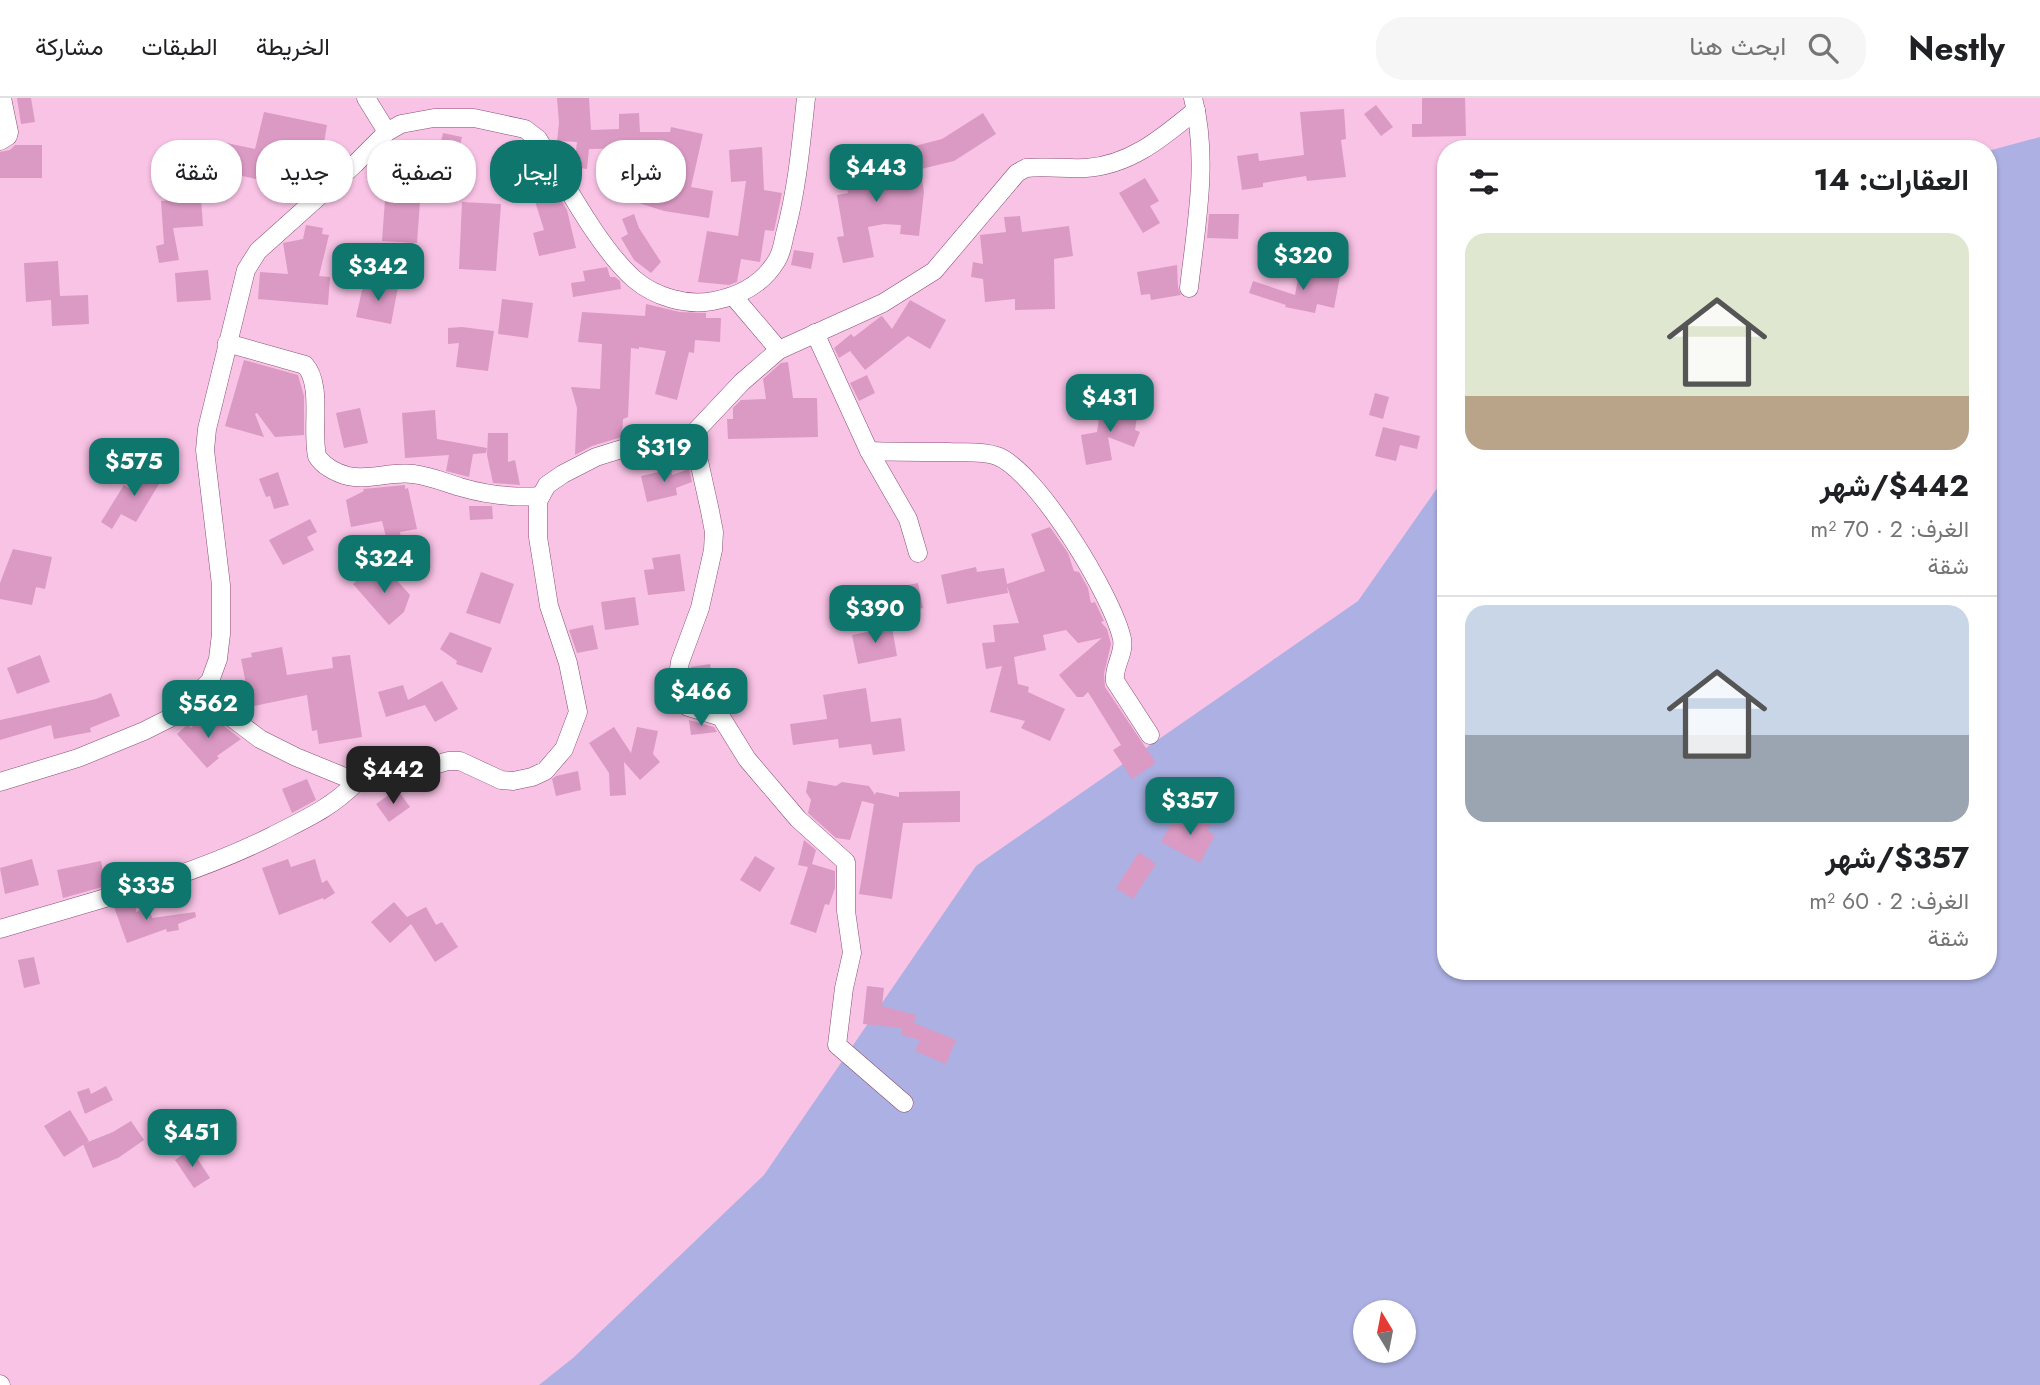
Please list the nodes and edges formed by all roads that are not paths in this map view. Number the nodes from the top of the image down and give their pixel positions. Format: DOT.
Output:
graph roads {
  1 [pos="2,98"];
  2 [pos="366,98"];
  3 [pos="806,98"];
  4 [pos="1194,104"];
  5 [pos="387,132"];
  6 [pos="0,141"];
  7 [pos="1189,288"];
  8 [pos="734,297"];
  9 [pos="816,333"];
  10 [pos="228,342"];
  11 [pos="779,350"];
  12 [pos="692,434"];
  13 [pos="869,451"];
  14 [pos="541,496"];
  15 [pos="918,553"];
  16 [pos="199,693"];
  17 [pos="1150,735"];
  18 [pos="0,782"];
  19 [pos="357,782"];
  20 [pos="0,929"];
  21 [pos="904,1103"];
  1 -- 6 [label="street"];
  2 -- 5 [label="street"];
  3 -- 8 [label="street"];
  4 -- 7 [label="street"];
  4 -- 9 [label="street"];
  5 -- 8 [label="street"];
  5 -- 10 [label="street"];
  8 -- 11 [label="street"];
  9 -- 11 [label="street"];
  9 -- 13 [label="street"];
  10 -- 14 [label="street"];
  10 -- 16 [label="street"];
  11 -- 12 [label="street"];
  12 -- 14 [label="street"];
  12 -- 21 [label="street"];
  13 -- 15 [label="street"];
  13 -- 17 [label="street"];
  14 -- 19 [label="street"];
  16 -- 18 [label="street"];
  16 -- 19 [label="street"];
  19 -- 20 [label="street"];
}
